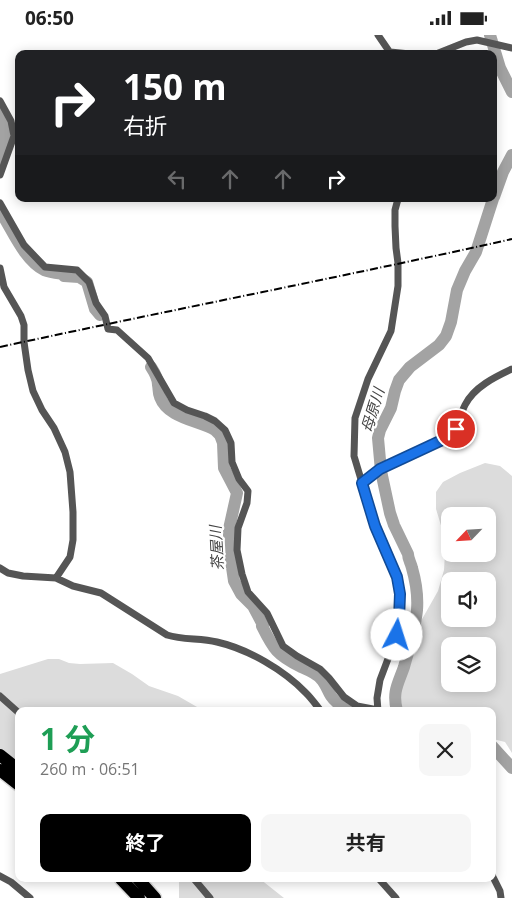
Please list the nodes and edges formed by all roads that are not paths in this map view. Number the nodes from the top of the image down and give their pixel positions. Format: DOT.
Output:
graph roads {
  1 [pos="378,35"];
  2 [pos="512,47"];
  3 [pos="388,50"];
  4 [pos="446,50"];
  5 [pos="0,101"];
  6 [pos="0,175"];
  7 [pos="397,202"];
  8 [pos="0,203"];
  9 [pos="0,267"];
  10 [pos="512,369"];
  11 [pos="362,483"];
  12 [pos="0,568"];
  13 [pos="56,578"];
  14 [pos="0,696"];
  15 [pos="318,707"];
  16 [pos="361,707"];
  17 [pos="378,707"];
  18 [pos="15,709"];
  19 [pos="0,755"];
  20 [pos="15,767"];
  21 [pos="0,770"];
  22 [pos="15,782"];
  23 [pos="0,876"];
  24 [pos="124,882"];
  25 [pos="141,882"];
  26 [pos="197,882"];
  27 [pos="382,882"];
  28 [pos="496,882"];
  29 [pos="30,898"];
  30 [pos="140,898"];
  31 [pos="155,898"];
  32 [pos="210,898"];
  33 [pos="396,898"];
  34 [pos="501,898"];
  1 -- 3 [label="street"];
  2 -- 4 [label="street"];
  5 -- 6 [label="street"];
  7 -- 11 [label="street"];
  8 -- 16 [label="street"];
  9 -- 13 [label="street"];
  10 -- 11 [label="street"];
  11 -- 17 [label="street"];
  12 -- 13 [label="street"];
  13 -- 15 [label="street"];
  14 -- 18 [label="street"];
  19 -- 20 [label="highway"];
  21 -- 22 [label="highway"];
  23 -- 29 [label="street"];
  24 -- 30 [label="highway"];
  25 -- 31 [label="highway"];
  26 -- 32 [label="street"];
  27 -- 33 [label="street"];
  28 -- 34 [label="street"];
}
